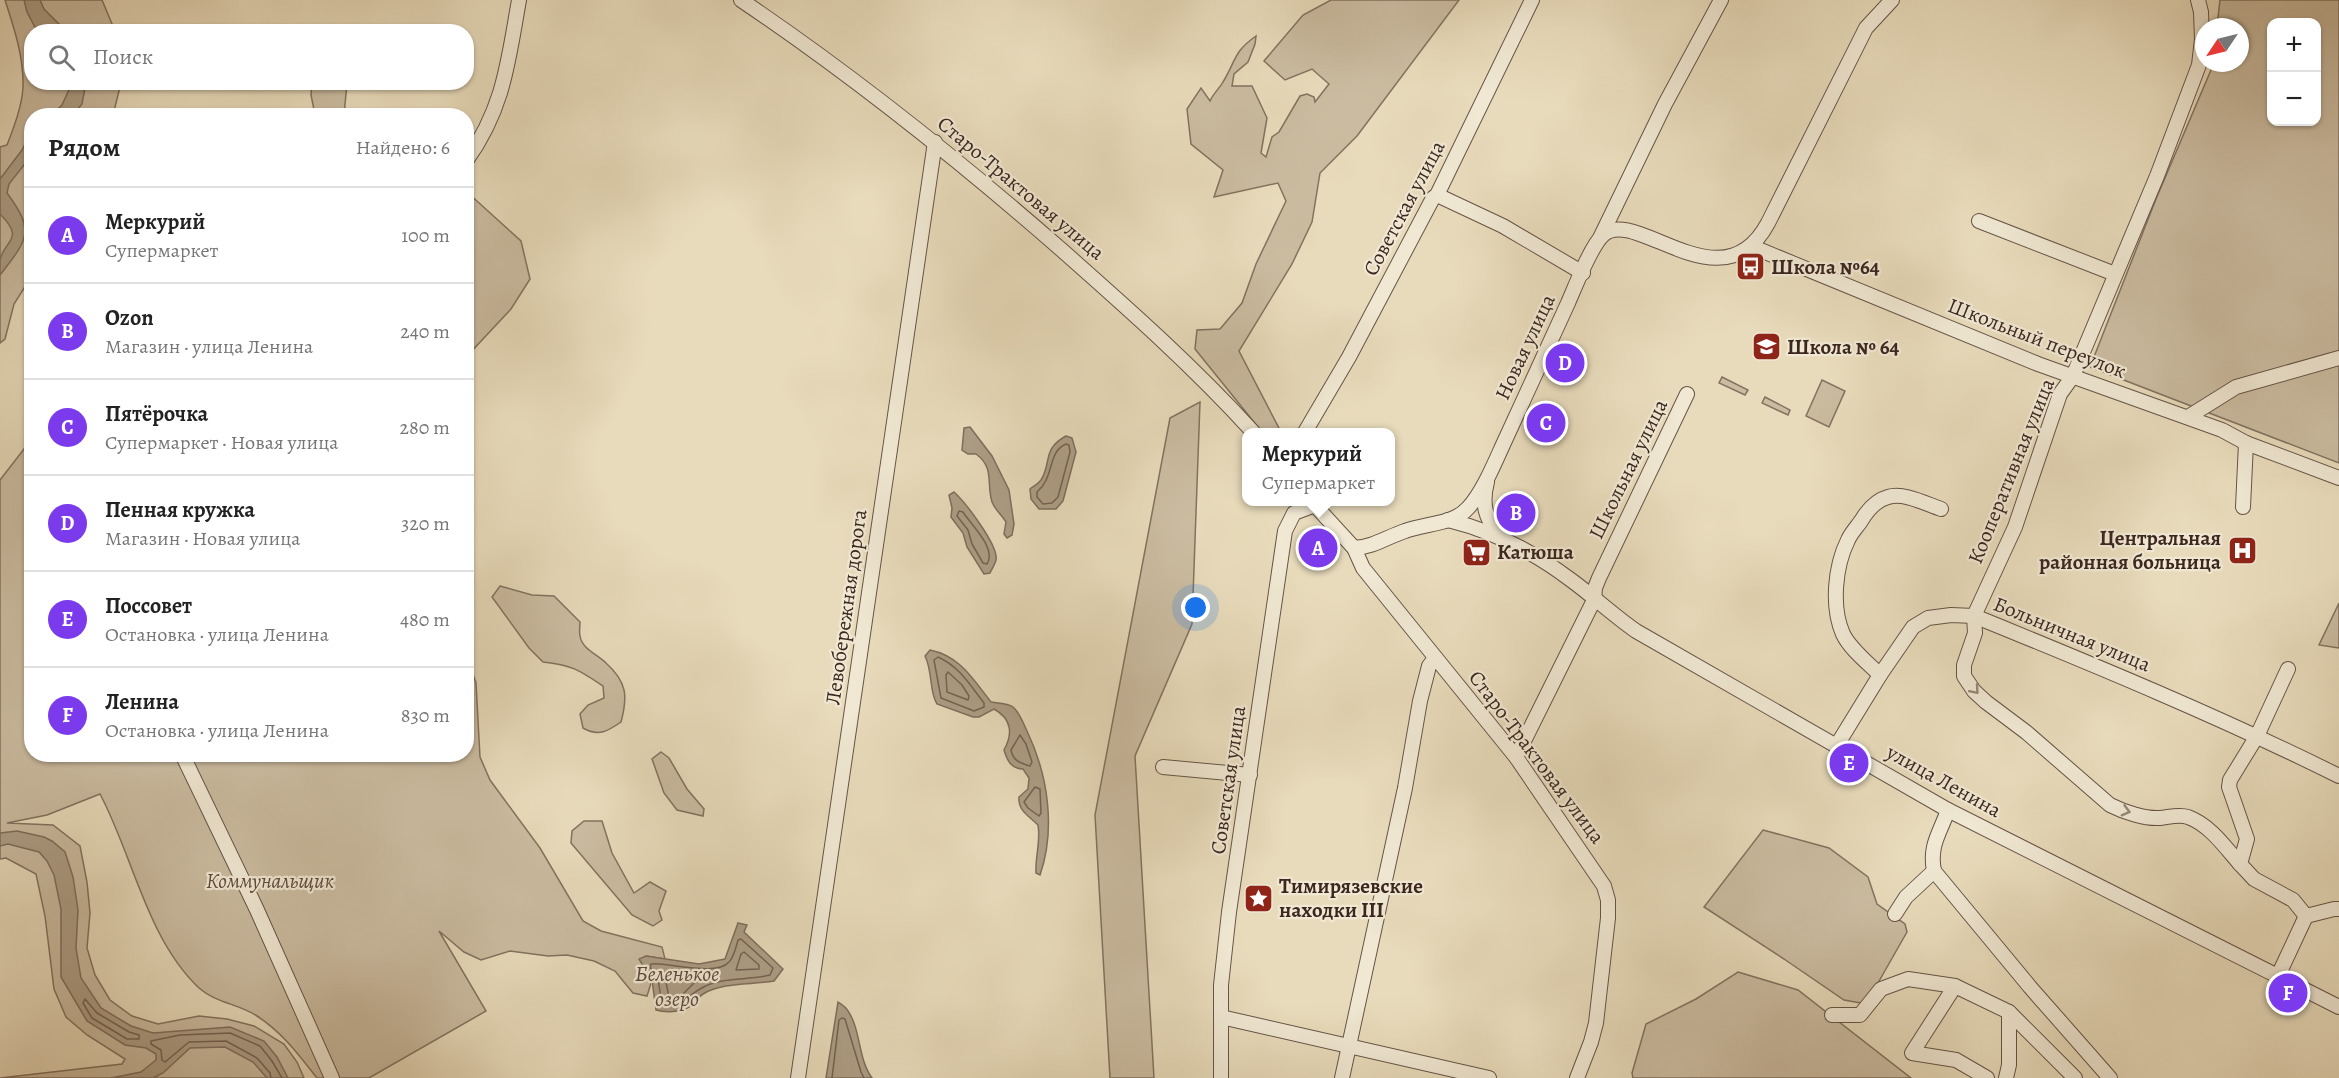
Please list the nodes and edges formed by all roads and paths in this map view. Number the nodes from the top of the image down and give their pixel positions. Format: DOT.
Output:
graph roads {
  1 [pos="519,0"];
  2 [pos="741,0"];
  3 [pos="1532,0"];
  4 [pos="1721,0"];
  5 [pos="1879,0"];
  6 [pos="1892,0"];
  7 [pos="2198,0"];
  8 [pos="1868,25"];
  9 [pos="935,142"];
  10 [pos="474,150"];
  11 [pos="1437,195"];
  12 [pos="1979,221"];
  13 [pos="1601,237"];
  14 [pos="1753,247"];
  15 [pos="1582,273"];
  16 [pos="2115,274"];
  17 [pos="2339,358"];
  18 [pos="2073,376"];
  19 [pos="1687,394"];
  20 [pos="2188,417"];
  21 [pos="1249,428"];
  22 [pos="1307,428"];
  23 [pos="2246,442"];
  24 [pos="1489,475"];
  25 [pos="2339,478"];
  26 [pos="1307,506"];
  27 [pos="1316,506"];
  28 [pos="2243,507"];
  29 [pos="1941,509"];
  30 [pos="1448,520"];
  31 [pos="1498,536"];
  32 [pos="1354,548"];
  33 [pos="1594,600"];
  34 [pos="1974,616"];
  35 [pos="1435,658"];
  36 [pos="2288,669"];
  37 [pos="1880,675"];
  38 [pos="2257,735"];
  39 [pos="1837,745"];
  40 [pos="1516,758"];
  41 [pos="186,762"];
  42 [pos="1163,767"];
  43 [pos="1250,775"];
  44 [pos="2339,776"];
  45 [pos="1948,810"];
  46 [pos="2240,864"];
  47 [pos="1934,871"];
  48 [pos="2339,909"];
  49 [pos="1895,914"];
  50 [pos="2306,916"];
  51 [pos="2278,976"];
  52 [pos="1955,986"];
  53 [pos="2339,1007"];
  54 [pos="2009,1012"];
  55 [pos="1832,1015"];
  56 [pos="1221,1017"];
  57 [pos="1350,1045"];
  58 [pos="332,1078"];
  59 [pos="798,1078"];
  60 [pos="1221,1078"];
  61 [pos="1341,1078"];
  62 [pos="1489,1078"];
  63 [pos="1577,1078"];
  64 [pos="1987,1078"];
  65 [pos="2006,1078"];
  66 [pos="2074,1078"];
  67 [pos="2110,1078"];
  1 -- 10 [label="street"];
  2 -- 9 [label="street, Старо-Трактовая улица"];
  3 -- 11 [label="street, Советская улица"];
  4 -- 13 [label="street, Новая улица"];
  5 -- 8 [label="street"];
  6 -- 8 [label="street"];
  7 -- 16 [label="street, Кооперативная улица"];
  8 -- 14 [label="street"];
  9 -- 21 [label="street, Старо-Трактовая улица"];
  9 -- 59 [label="street, Левобережная дорога"];
  11 -- 15 [label="street"];
  11 -- 22 [label="street, Советская улица"];
  12 -- 16 [label="street"];
  13 -- 14 [label="street"];
  13 -- 15 [label="street, Новая улица"];
  14 -- 18 [label="street, Школьный переулок"];
  15 -- 24 [label="street, Новая улица"];
  16 -- 18 [label="street, Кооперативная улица"];
  17 -- 20 [label="street"];
  18 -- 20 [label="street, Школьный переулок"];
  18 -- 34 [label="street, Кооперативная улица"];
  19 -- 33 [label="street, Школьная улица"];
  20 -- 23 [label="street, Школьный переулок"];
  23 -- 25 [label="street, Школьный переулок"];
  23 -- 28 [label="street"];
  24 -- 30 [label="street, Новая улица"];
  24 -- 31 [label="street"];
  26 -- 43 [label="street, Советская улица"];
  27 -- 32 [label="street, Старо-Трактовая улица"];
  29 -- 37 [label="street"];
  30 -- 31 [label="street, улица Ленина"];
  30 -- 32 [label="street, Новая улица"];
  31 -- 33 [label="street, улица Ленина"];
  32 -- 35 [label="street, Старо-Трактовая улица"];
  33 -- 39 [label="street, улица Ленина"];
  33 -- 40 [label="street, Школьная улица"];
  34 -- 37 [label="street, Больничная улица"];
  34 -- 38 [label="street, Больничная улица"];
  34 -- 46 [label="street, Кооперативная улица, one-way"];
  35 -- 40 [label="street, Старо-Трактовая улица"];
  35 -- 57 [label="street"];
  36 -- 38 [label="street"];
  37 -- 39 [label="street, Больничная улица"];
  38 -- 44 [label="street, Больничная улица"];
  38 -- 46 [label="street"];
  39 -- 45 [label="street, улица Ленина"];
  40 -- 63 [label="street, Старо-Трактовая улица"];
  41 -- 58 [label="street"];
  42 -- 43 [label="street"];
  43 -- 56 [label="street, Советская улица"];
  45 -- 47 [label="street"];
  45 -- 51 [label="street, улица Ленина"];
  46 -- 50 [label="street, Кооперативная улица"];
  47 -- 49 [label="street"];
  47 -- 67 [label="street"];
  48 -- 50 [label="street"];
  50 -- 51 [label="street"];
  51 -- 53 [label="street, улица Ленина"];
  52 -- 54 [label="street"];
  52 -- 55 [label="street"];
  52 -- 64 [label="street"];
  54 -- 65 [label="street"];
  54 -- 66 [label="street"];
  56 -- 57 [label="street"];
  56 -- 60 [label="street, Советская улица"];
  57 -- 61 [label="street"];
  57 -- 62 [label="street"];
}
